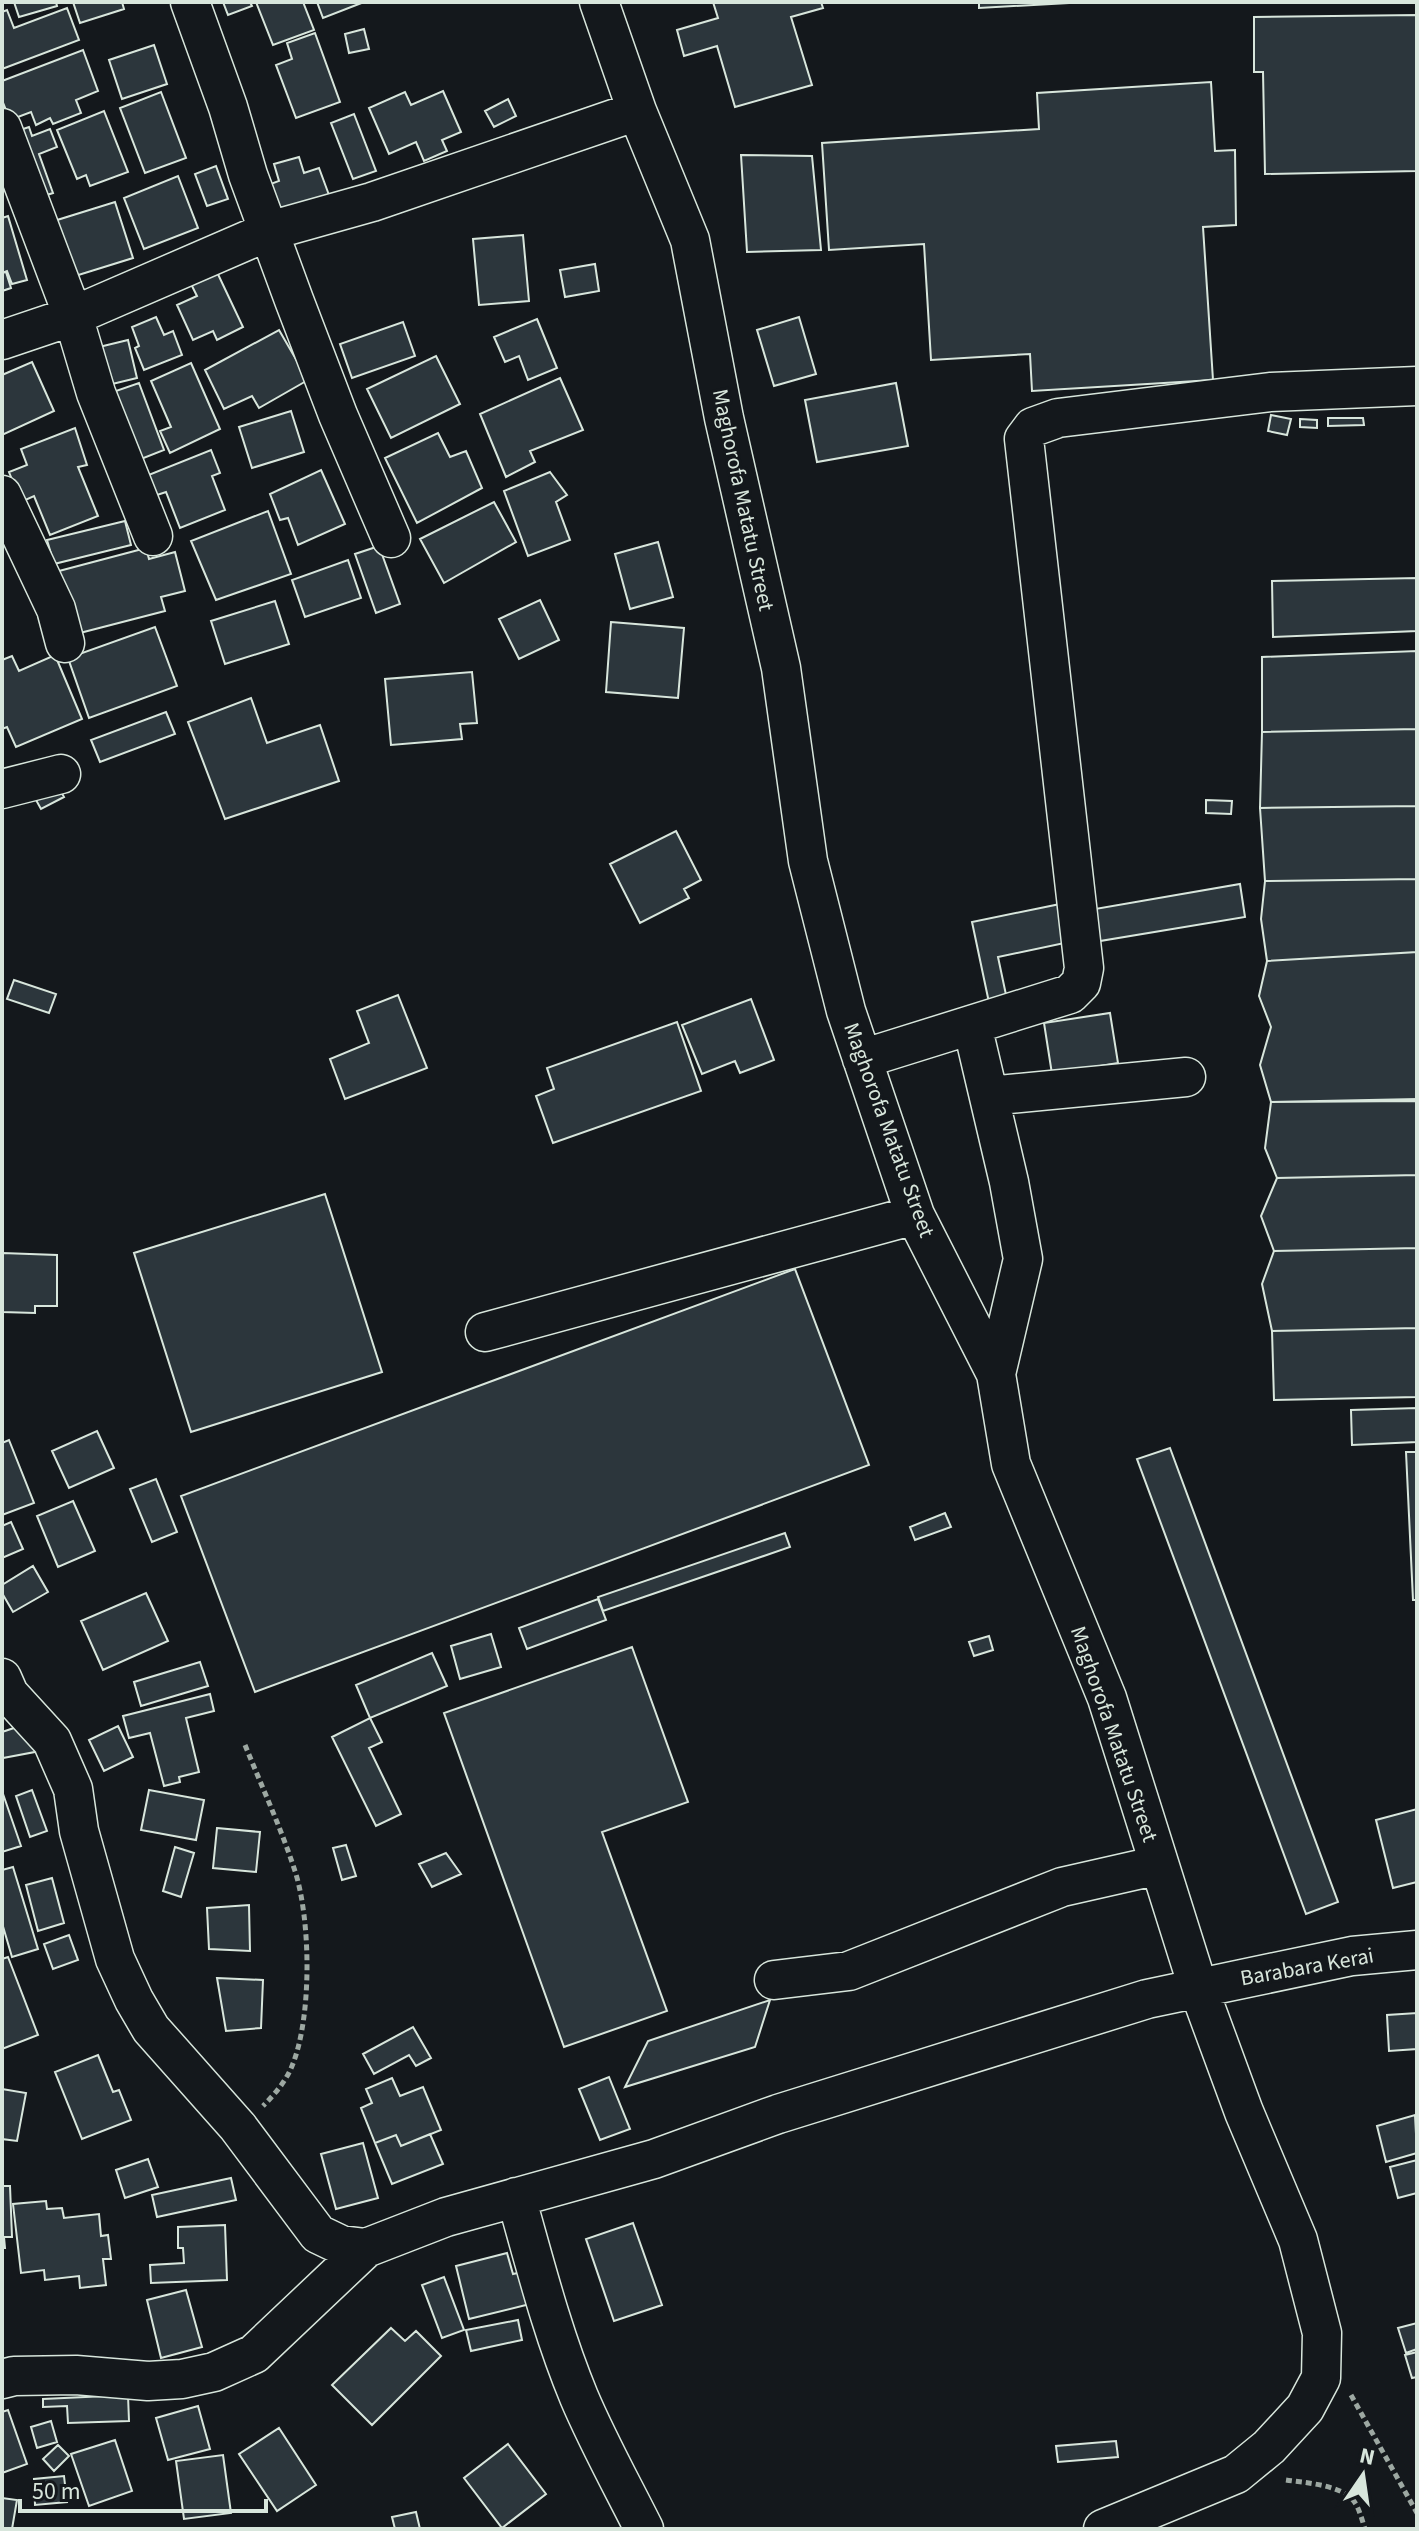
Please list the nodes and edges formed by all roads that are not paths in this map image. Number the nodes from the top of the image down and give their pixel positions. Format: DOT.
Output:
graph roads {
  1 [pos="190,2"];
  2 [pos="599,2"];
  3 [pos="637,111"];
  4 [pos="2,128"];
  5 [pos="269,231"];
  6 [pos="73,316"];
  7 [pos="2,340"];
  8 [pos="1417,386"];
  9 [pos="2,495"];
  10 [pos="153,536"];
  11 [pos="391,538"];
  12 [pos="65,643"];
  13 [pos="61,774"];
  14 [pos="2,789"];
  15 [pos="972,1025"];
  16 [pos="862,1059"];
  17 [pos="1186,1077"];
  18 [pos="989,1096"];
  19 [pos="915,1215"];
  20 [pos="485,1332"];
  21 [pos="996,1374"];
  22 [pos="4,1690"];
  23 [pos="1159,1865"];
  24 [pos="1417,1950"];
  25 [pos="774,1980"];
  26 [pos="1198,1987"];
  27 [pos="516,2197"];
  28 [pos="366,2248"];
  29 [pos="2,2379"];
  30 [pos="644,2529"];
  31 [pos="1103,2529"];
  1 -- 5 [label="street"];
  2 -- 3 [label="street, Maghorofa Matatu Street"];
  3 -- 5 [label="street"];
  3 -- 16 [label="street, Maghorofa Matatu Street"];
  4 -- 6 [label="street"];
  5 -- 6 [label="street"];
  5 -- 11 [label="street"];
  6 -- 7 [label="street"];
  6 -- 10 [label="street"];
  8 -- 15 [label="street"];
  9 -- 12 [label="street"];
  13 -- 14 [label="street"];
  15 -- 16 [label="street"];
  15 -- 18 [label="street"];
  16 -- 19 [label="street, Maghorofa Matatu Street"];
  17 -- 18 [label="street"];
  18 -- 21 [label="street"];
  19 -- 20 [label="street"];
  19 -- 21 [label="street, Maghorofa Matatu Street"];
  21 -- 23 [label="street, Maghorofa Matatu Street"];
  22 -- 28 [label="street"];
  23 -- 25 [label="street"];
  23 -- 26 [label="street, Maghorofa Matatu Street"];
  24 -- 26 [label="street, Barabara Kerai"];
  26 -- 27 [label="street, Barabara Kerai"];
  26 -- 31 [label="street, Maghorofa Matatu Street"];
  27 -- 28 [label="street, Barabara Kerai"];
  27 -- 30 [label="street"];
  28 -- 29 [label="street"];
}
